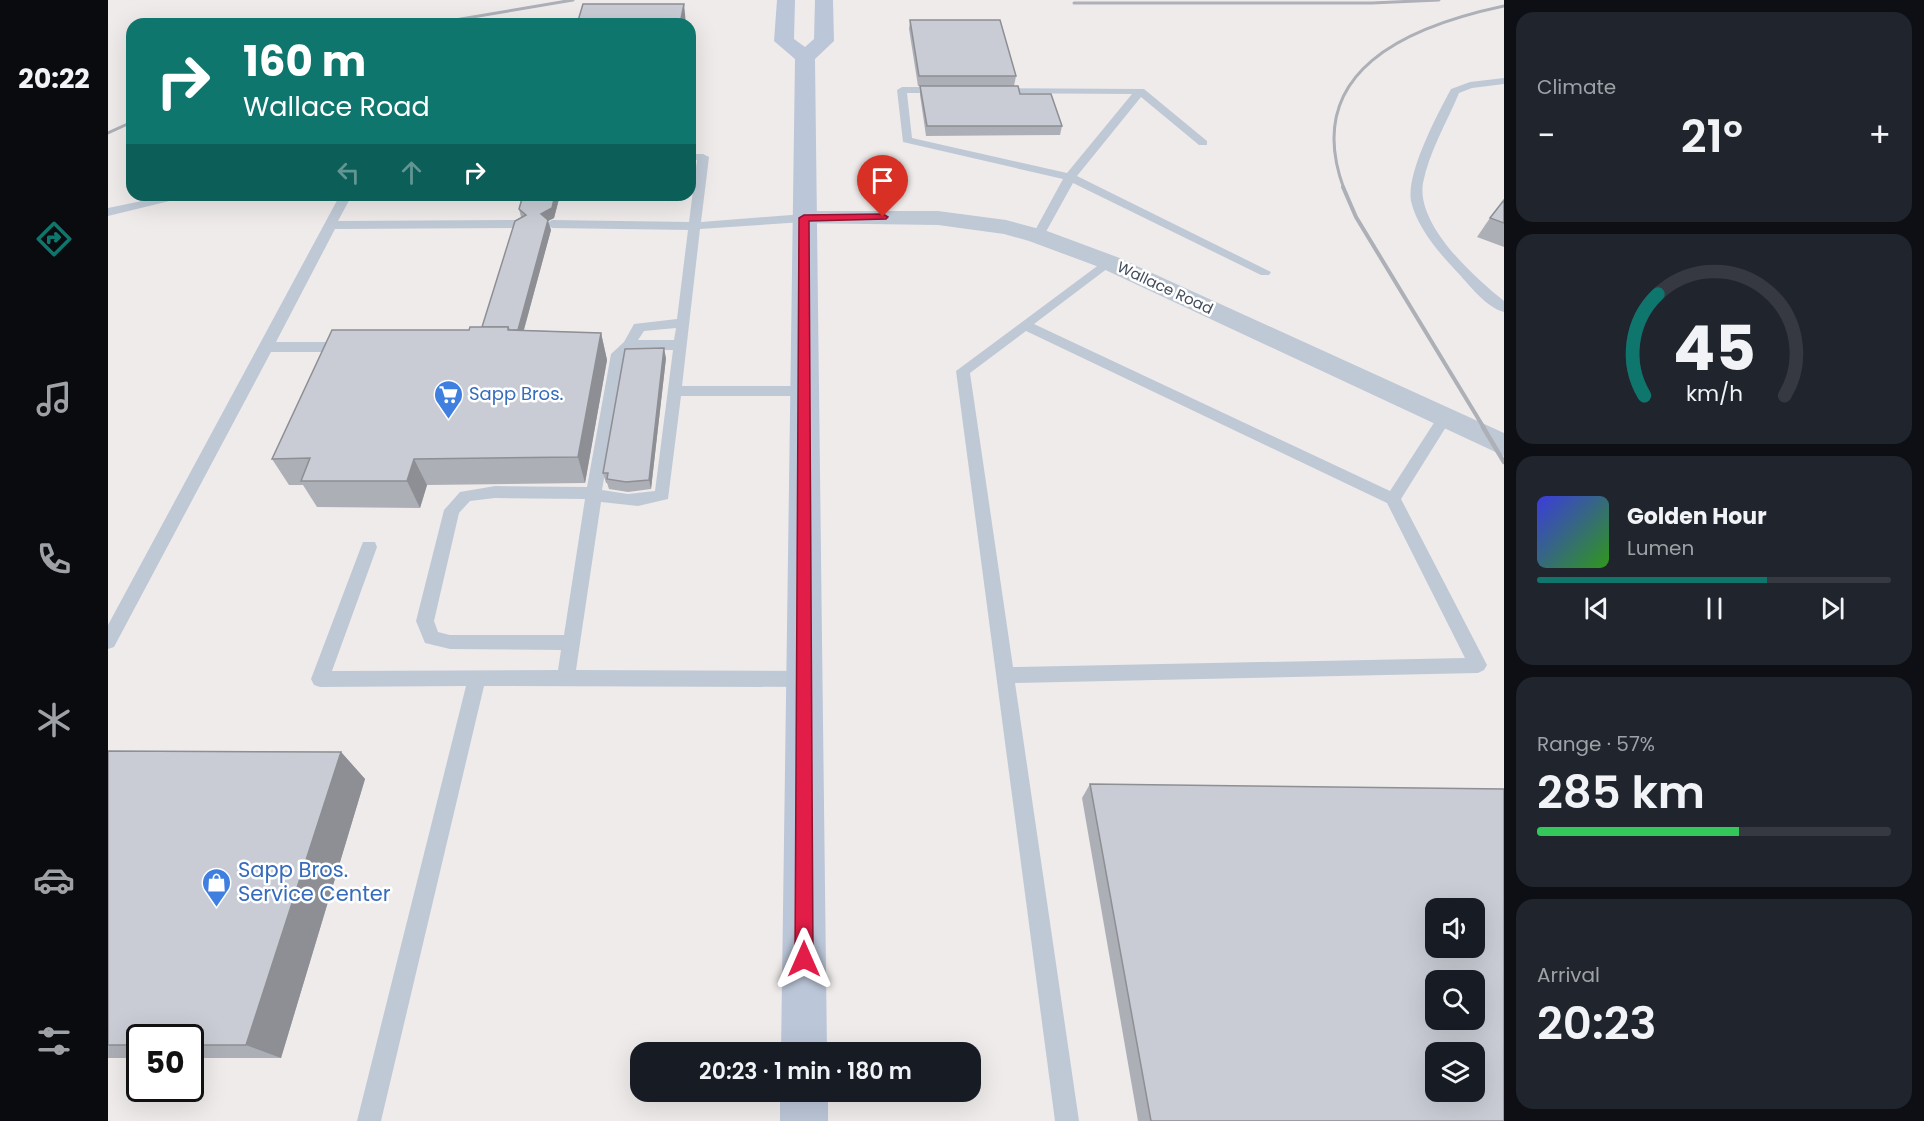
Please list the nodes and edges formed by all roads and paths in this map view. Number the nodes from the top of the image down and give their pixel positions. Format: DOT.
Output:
graph roads {
  1 [pos="786,0"];
  2 [pos="824,0"];
  3 [pos="805,57"];
  4 [pos="1504,81"];
  5 [pos="949,90"];
  6 [pos="985,90"];
  7 [pos="1140,91"];
  8 [pos="1203,143"];
  9 [pos="696,157"];
  10 [pos="1070,177"];
  11 [pos="160,201"];
  12 [pos="343,201"];
  13 [pos="108,212"];
  14 [pos="804,218"];
  15 [pos="520,224"];
  16 [pos="552,224"];
  17 [pos="330,225"];
  18 [pos="694,226"];
  19 [pos="1038,236"];
  20 [pos="1108,262"];
  21 [pos="1265,272"];
  22 [pos="1504,308"];
  23 [pos="682,323"];
  24 [pos="1025,325"];
  25 [pos="680,345"];
  26 [pos="267,347"];
  27 [pos="358,347"];
  28 [pos="618,350"];
  29 [pos="671,382"];
  30 [pos="804,391"];
  31 [pos="1443,419"];
  32 [pos="1504,445"];
  33 [pos="594,493"];
  34 [pos="1393,500"];
  35 [pos="369,547"];
  36 [pos="108,642"];
  37 [pos="572,644"];
  38 [pos="1005,675"];
  39 [pos="477,678"];
  40 [pos="566,678"];
  41 [pos="804,679"];
  42 [pos="804,1042"];
  43 [pos="804,1102"];
  44 [pos="369,1121"];
  45 [pos="804,1121"];
  46 [pos="1067,1121"];
  1 -- 3 [label="main road"];
  2 -- 3 [label="main road"];
  3 -- 14 [label="main road"];
  4 -- 22 [label="lane"];
  5 -- 10 [label="lane"];
  6 -- 7 [label="lane"];
  7 -- 8 [label="lane"];
  7 -- 10 [label="lane"];
  9 -- 18 [label="lane"];
  10 -- 19 [label="lane"];
  10 -- 21 [label="lane"];
  11 -- 13 [label="lane"];
  12 -- 17 [label="lane"];
  14 -- 18 [label="lane"];
  14 -- 19 [label="street, Wallace Road"];
  14 -- 30 [label="main road"];
  15 -- 17 [label="lane"];
  16 -- 18 [label="lane"];
  17 -- 26 [label="lane"];
  18 -- 23 [label="lane"];
  19 -- 20 [label="street, Wallace Road"];
  20 -- 24 [label="lane"];
  20 -- 31 [label="street, Wallace Road"];
  23 -- 25 [label="lane"];
  23 -- 28 [label="lane"];
  24 -- 34 [label="lane"];
  24 -- 38 [label="lane"];
  25 -- 28 [label="lane"];
  25 -- 29 [label="lane"];
  26 -- 27 [label="lane"];
  26 -- 36 [label="lane"];
  28 -- 33 [label="lane"];
  29 -- 30 [label="lane"];
  29 -- 33 [label="lane"];
  30 -- 41 [label="main road"];
  31 -- 32 [label="street, Wallace Road"];
  31 -- 34 [label="lane"];
  33 -- 37 [label="lane"];
  33 -- 37 [label="lane"];
  34 -- 38 [label="lane"];
  35 -- 39 [label="lane"];
  37 -- 40 [label="lane"];
  38 -- 46 [label="lane"];
  39 -- 40 [label="lane"];
  39 -- 44 [label="lane"];
  40 -- 41 [label="lane"];
  41 -- 42 [label="main road"];
  43 -- 45 [label="main road"];
}
